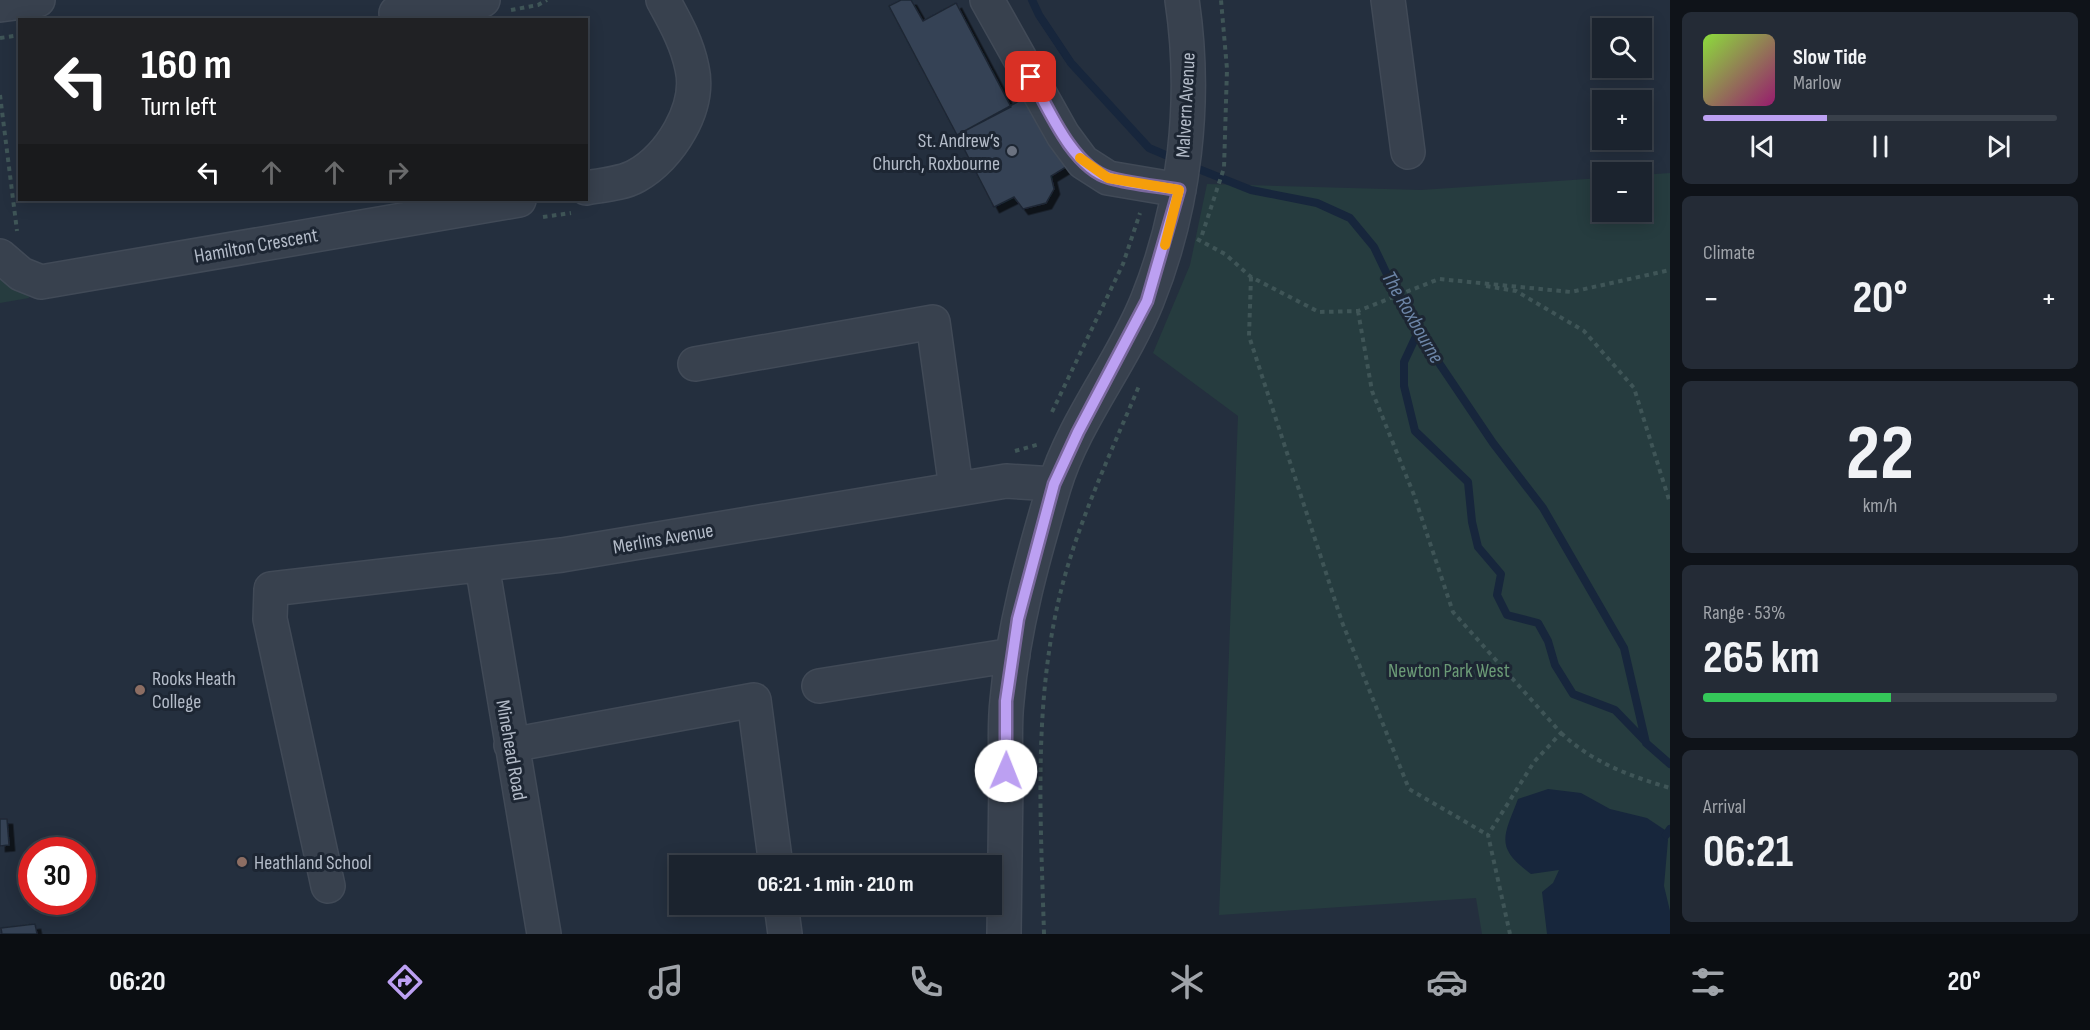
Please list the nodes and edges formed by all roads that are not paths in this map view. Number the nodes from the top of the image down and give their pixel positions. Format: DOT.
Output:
graph roads {
  1 [pos="38,0"];
  2 [pos="483,0"];
  3 [pos="663,0"];
  4 [pos="987,0"];
  5 [pos="1182,0"];
  6 [pos="1388,0"];
  7 [pos="0,5"];
  8 [pos="395,11"];
  9 [pos="1408,152"];
  10 [pos="588,188"];
  11 [pos="1179,190"];
  12 [pos="513,201"];
  13 [pos="9,247"];
  14 [pos="695,364"];
  15 [pos="1054,484"];
  16 [pos="956,488"];
  17 [pos="482,565"];
  18 [pos="1013,655"];
  19 [pos="819,686"];
  20 [pos="511,745"];
  21 [pos="775,855"];
  22 [pos="328,886"];
  23 [pos="782,915"];
  24 [pos="544,934"];
  25 [pos="784,934"];
  26 [pos="1004,934"];
  1 -- 7 [label="street"];
  2 -- 8 [label="street"];
  3 -- 10 [label="street"];
  4 -- 11 [label="street"];
  5 -- 11 [label="street, Malvern Avenue"];
  6 -- 9 [label="street"];
  11 -- 15 [label="street, Malvern Avenue"];
  12 -- 13 [label="street, Hamilton Crescent"];
  14 -- 16 [label="street"];
  15 -- 16 [label="street, Merlins Avenue"];
  15 -- 18 [label="street, Malvern Avenue"];
  16 -- 17 [label="street, Merlins Avenue"];
  17 -- 20 [label="street, Minehead Road"];
  17 -- 22 [label="street, Merlins Avenue"];
  18 -- 19 [label="street"];
  18 -- 26 [label="street, Malvern Avenue"];
  20 -- 21 [label="street"];
  20 -- 24 [label="street, Minehead Road"];
  23 -- 25 [label="street"];
}
